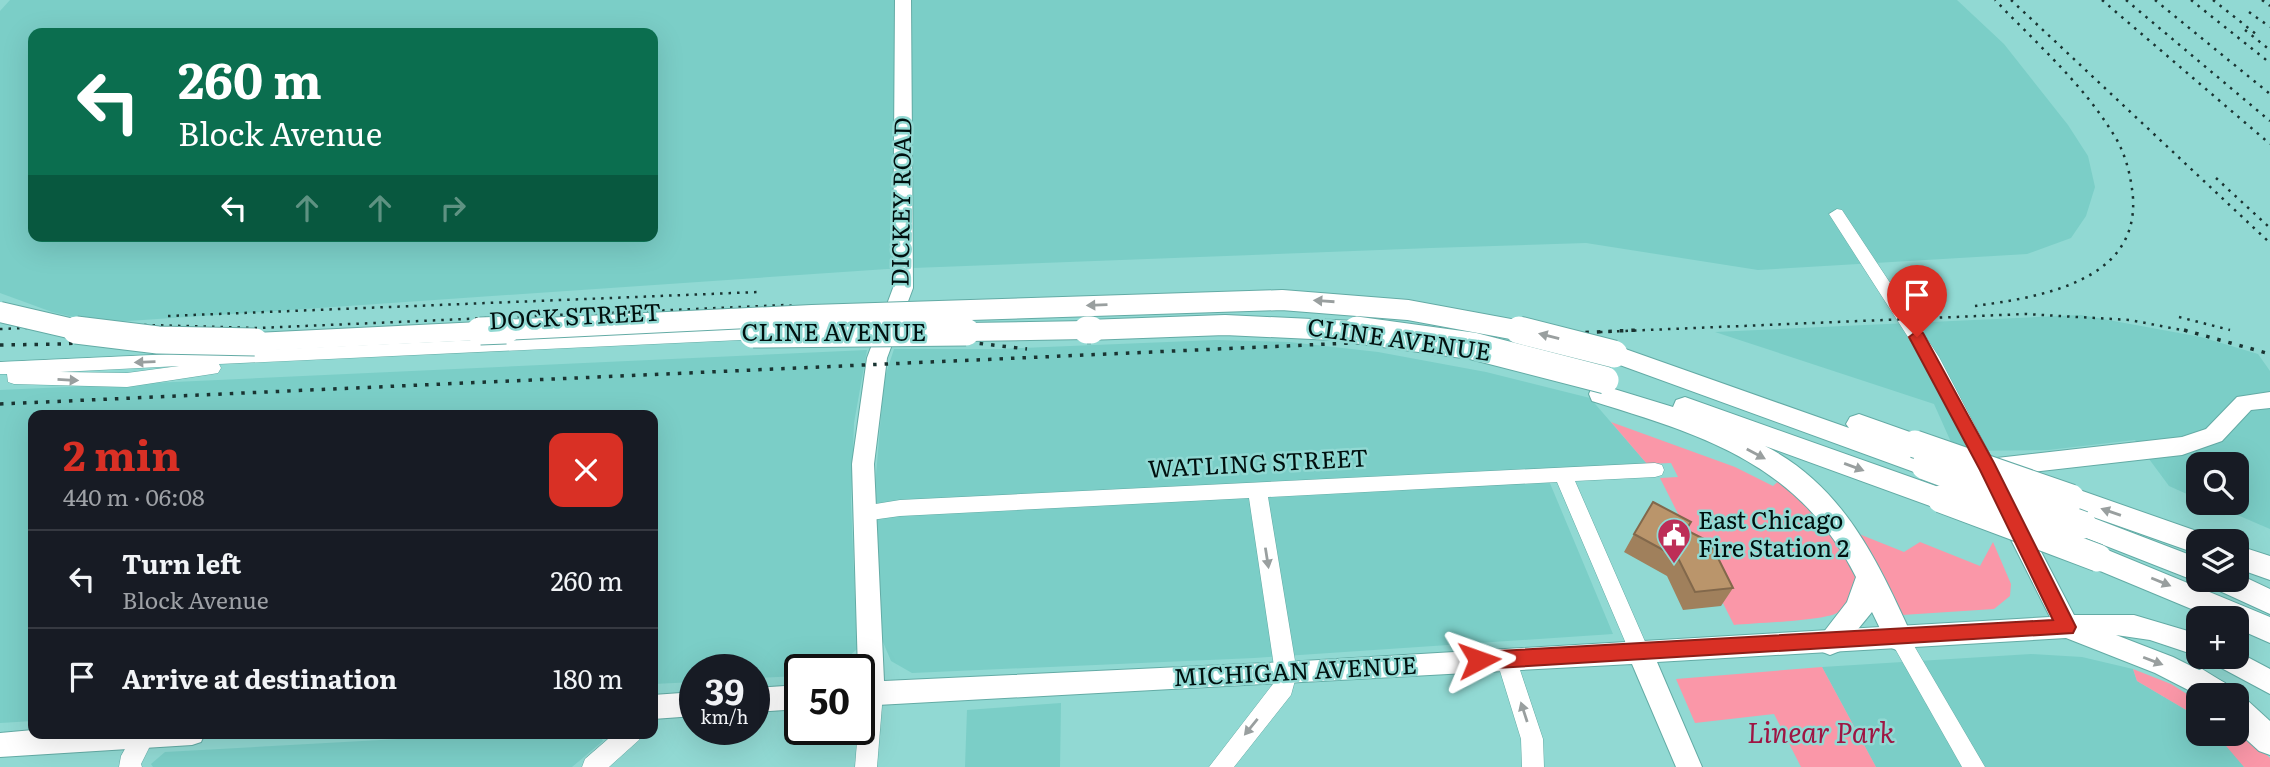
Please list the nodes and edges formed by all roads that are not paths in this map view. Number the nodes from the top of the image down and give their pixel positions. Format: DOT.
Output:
graph roads {
  1 [pos="903,0"];
  2 [pos="1836,214"];
  3 [pos="0,312"];
  4 [pos="890,327"];
  5 [pos="480,331"];
  6 [pos="259,349"];
  7 [pos="0,368"];
  8 [pos="0,377"];
  9 [pos="1603,387"];
  10 [pos="2270,400"];
  11 [pos="1920,455"];
  12 [pos="1988,468"];
  13 [pos="1655,470"];
  14 [pos="1563,475"];
  15 [pos="1257,491"];
  16 [pos="864,513"];
  17 [pos="2186,538"];
  18 [pos="2249,561"];
  19 [pos="2186,565"];
  20 [pos="2270,568"];
  21 [pos="1869,578"];
  22 [pos="2249,586"];
  23 [pos="2249,592"];
  24 [pos="2270,592"];
  25 [pos="2270,602"];
  26 [pos="2067,627"];
  27 [pos="2270,630"];
  28 [pos="1899,638"];
  29 [pos="2186,641"];
  30 [pos="1830,642"];
  31 [pos="1640,653"];
  32 [pos="872,654"];
  33 [pos="1506,658"];
  34 [pos="2246,669"];
  35 [pos="1286,673"];
  36 [pos="2270,682"];
  37 [pos="2195,683"];
  38 [pos="875,693"];
  39 [pos="679,706"];
  40 [pos="658,709"];
  41 [pos="2249,712"];
  42 [pos="2249,722"];
  43 [pos="2270,726"];
  44 [pos="96,739"];
  45 [pos="142,739"];
  46 [pos="624,739"];
  47 [pos="2270,741"];
  48 [pos="0,745"];
  49 [pos="866,745"];
  50 [pos="131,767"];
  51 [pos="593,767"];
  52 [pos="866,767"];
  53 [pos="1220,767"];
  54 [pos="1534,767"];
  55 [pos="1689,767"];
  56 [pos="1974,767"];
  1 -- 4 [label="main road, DICKEY ROAD"];
  2 -- 12 [label="street"];
  3 -- 6 [label="highway, CLINE AVENUE, bridge"];
  4 -- 6 [label="street, DOCK STREET"];
  4 -- 16 [label="main road, DICKEY ROAD"];
  5 -- 6 [label="highway, CLINE AVENUE"];
  5 -- 9 [label="highway, CLINE AVENUE, bridge"];
  11 -- 5 [label="highway, CLINE AVENUE, one-way, bridge"];
  6 -- 7 [label="street, DOCK STREET, one-way"];
  8 -- 6 [label="street, DOCK STREET, one-way"];
  9 -- 21 [label="highway, one-way"];
  9 -- 27 [label="highway, one-way, bridge"];
  10 -- 12 [label="main road"];
  17 -- 11 [label="highway, one-way, bridge"];
  11 -- 19 [label="highway, CLINE AVENUE, bridge"];
  12 -- 26 [label="main road"];
  13 -- 14 [label="street, WATLING STREET"];
  14 -- 15 [label="street, WATLING STREET"];
  14 -- 31 [label="street"];
  15 -- 16 [label="street, WATLING STREET"];
  15 -- 35 [label="street, one-way"];
  16 -- 32 [label="main road, DICKEY ROAD"];
  18 -- 20 [label="highway"];
  21 -- 28 [label="highway"];
  21 -- 30 [label="highway"];
  22 -- 24 [label="highway"];
  23 -- 25 [label="highway"];
  26 -- 28 [label="main road, MICHIGAN AVENUE"];
  26 -- 29 [label="main road, MICHIGAN AVENUE"];
  26 -- 37 [label="main road, one-way"];
  28 -- 30 [label="main road, MICHIGAN AVENUE"];
  28 -- 56 [label="street"];
  30 -- 31 [label="main road, MICHIGAN AVENUE"];
  31 -- 33 [label="main road, MICHIGAN AVENUE"];
  31 -- 55 [label="main road"];
  33 -- 35 [label="main road, MICHIGAN AVENUE"];
  54 -- 33 [label="street, one-way"];
  34 -- 36 [label="main road"];
  35 -- 38 [label="main road, MICHIGAN AVENUE"];
  35 -- 53 [label="street, one-way"];
  39 -- 40 [label="main road"];
  41 -- 43 [label="main road"];
  42 -- 47 [label="highway"];
  44 -- 48 [label="main road"];
  45 -- 50 [label="street"];
  46 -- 51 [label="street"];
  49 -- 52 [label="street"];
}
